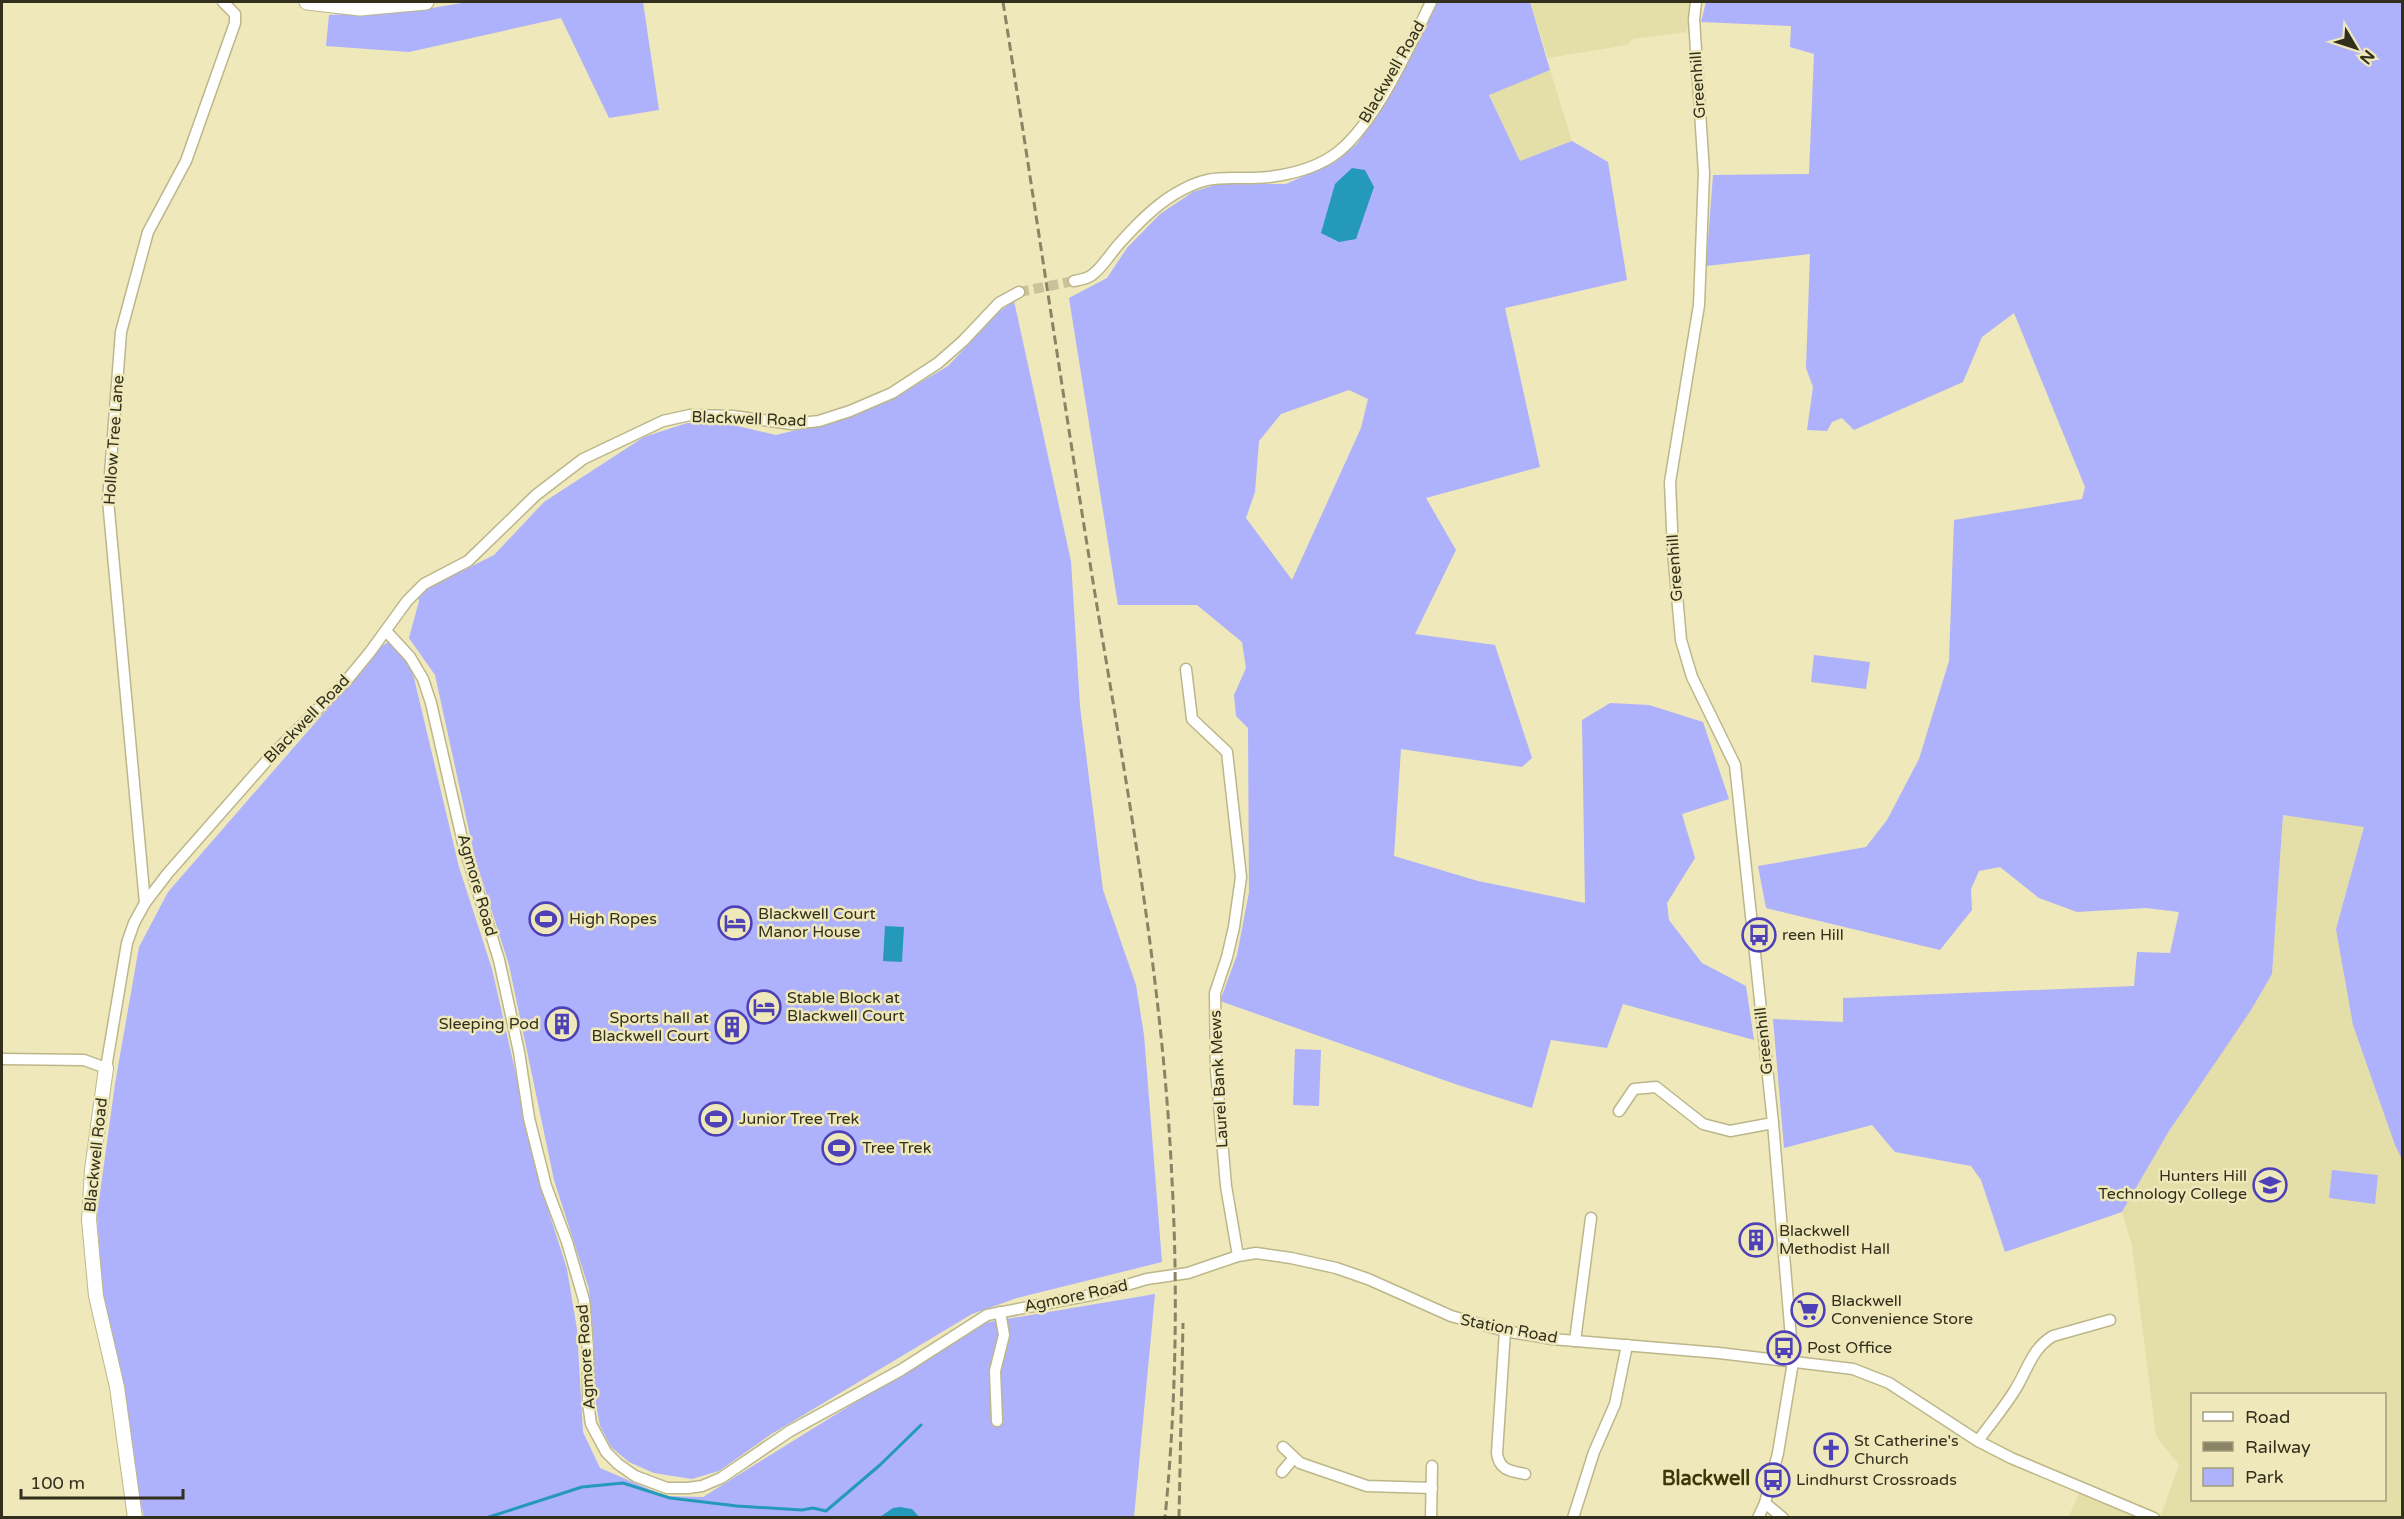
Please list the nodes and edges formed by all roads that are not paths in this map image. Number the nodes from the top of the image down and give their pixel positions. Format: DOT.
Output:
graph roads {
  1 [pos="223,2"];
  2 [pos="307,2"];
  3 [pos="426,2"];
  4 [pos="1431,2"];
  5 [pos="1696,2"];
  6 [pos="1074,281"];
  7 [pos="1019,292"];
  8 [pos="386,631"];
  9 [pos="1186,669"];
  10 [pos="145,903"];
  11 [pos="2,1059"];
  12 [pos="106,1068"];
  13 [pos="1619,1111"];
  14 [pos="1773,1123"];
  15 [pos="1591,1218"];
  16 [pos="1238,1256"];
  17 [pos="1168,1275"];
  18 [pos="1000,1312"];
  19 [pos="2110,1320"];
  20 [pos="1505,1330"];
  21 [pos="1575,1341"];
  22 [pos="1627,1345"];
  23 [pos="1793,1362"];
  24 [pos="997,1420"];
  25 [pos="1978,1441"];
  26 [pos="1283,1447"];
  27 [pos="1293,1459"];
  28 [pos="1432,1466"];
  29 [pos="1282,1472"];
  30 [pos="1526,1474"];
  31 [pos="1432,1488"];
  32 [pos="1765,1503"];
  33 [pos="135,1518"];
  34 [pos="1431,1518"];
  35 [pos="1573,1518"];
  36 [pos="1758,1518"];
  37 [pos="1784,1518"];
  38 [pos="2154,1518"];
  1 -- 10 [label="street, Hollow Tree Lane"];
  2 -- 3 [label="main road"];
  4 -- 6 [label="street, Blackwell Road"];
  5 -- 14 [label="street, Greenhill"];
  7 -- 8 [label="street, Blackwell Road"];
  8 -- 10 [label="street, Blackwell Road"];
  8 -- 18 [label="street, Agmore Road"];
  9 -- 16 [label="street, Laurel Bank Mews"];
  10 -- 12 [label="street, Blackwell Road"];
  11 -- 12 [label="street"];
  12 -- 33 [label="street, Blackwell Road"];
  13 -- 14 [label="street"];
  14 -- 23 [label="street, Greenhill"];
  15 -- 21 [label="street"];
  16 -- 17 [label="street, Station Road"];
  16 -- 20 [label="street, Station Road"];
  17 -- 18 [label="street, Agmore Road"];
  18 -- 24 [label="street"];
  19 -- 25 [label="street"];
  20 -- 21 [label="street, Station Road"];
  20 -- 30 [label="street"];
  21 -- 22 [label="street, Station Road"];
  22 -- 23 [label="street, Station Road"];
  22 -- 35 [label="street"];
  23 -- 25 [label="street, Station Road"];
  23 -- 32 [label="street, Greenhill"];
  25 -- 38 [label="street, Station Road"];
  26 -- 27 [label="street"];
  27 -- 29 [label="street"];
  27 -- 31 [label="street"];
  28 -- 31 [label="street"];
  31 -- 34 [label="street"];
  32 -- 36 [label="street, Greenhill"];
  32 -- 37 [label="street"];
}
